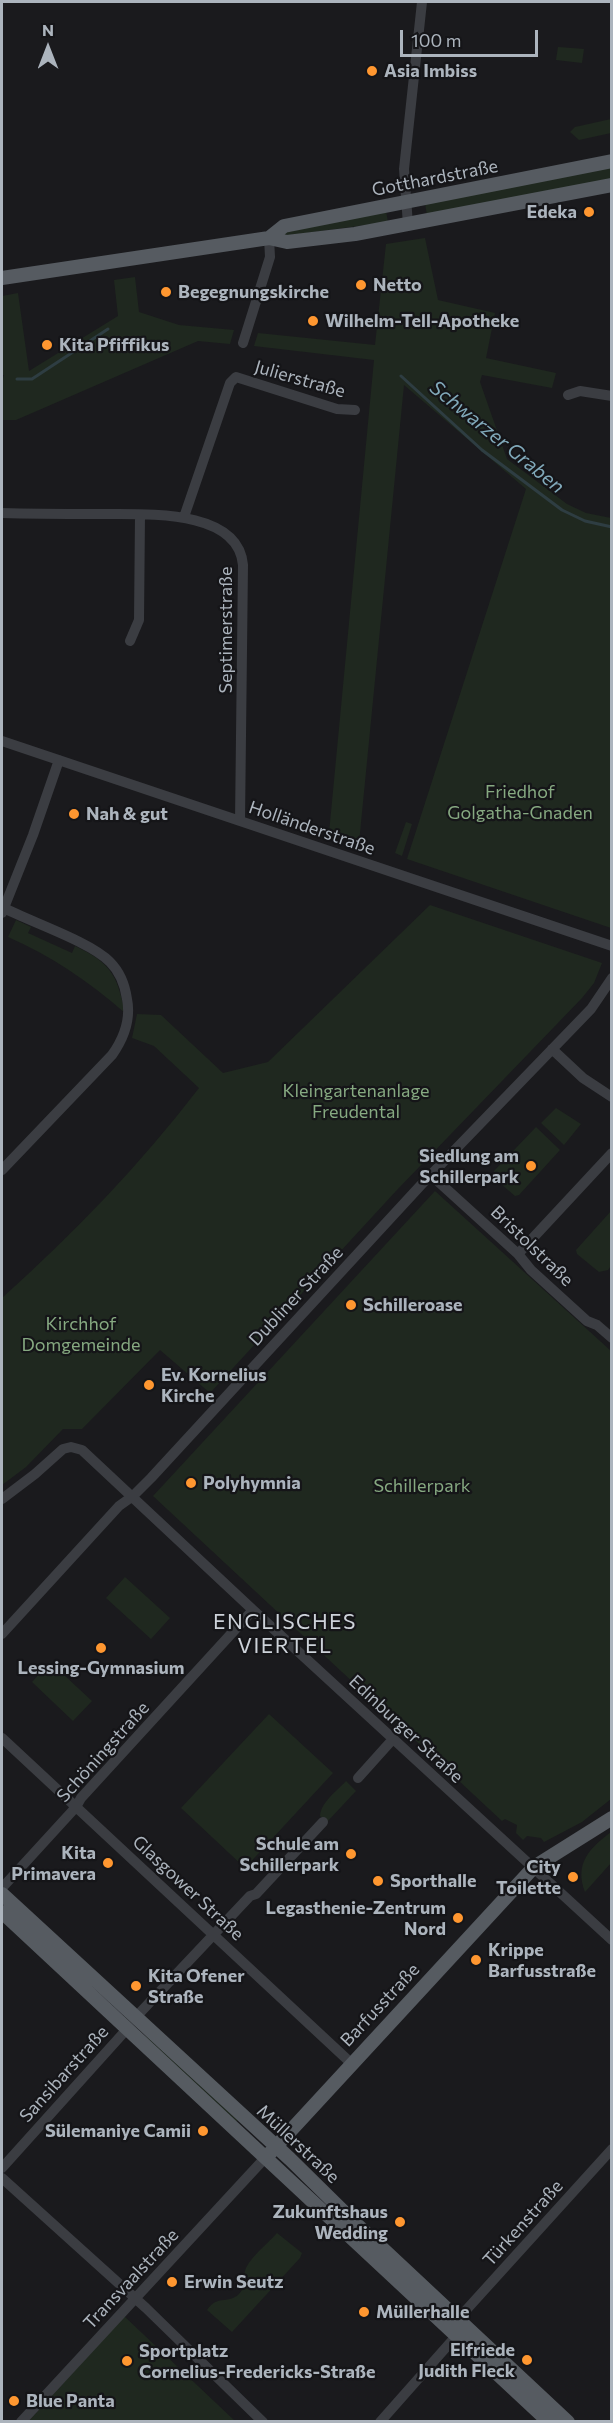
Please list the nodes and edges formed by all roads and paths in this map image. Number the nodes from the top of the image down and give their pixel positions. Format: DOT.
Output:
graph roads {
  1 [pos="422,2"];
  2 [pos="612,161"];
  3 [pos="612,185"];
  4 [pos="405,202"];
  5 [pos="408,225"];
  6 [pos="269,238"];
  7 [pos="2,278"];
  8 [pos="243,343"];
  9 [pos="568,395"];
  10 [pos="612,396"];
  11 [pos="355,410"];
  12 [pos="2,513"];
  13 [pos="140,515"];
  14 [pos="184,517"];
  15 [pos="130,641"];
  16 [pos="2,741"];
  17 [pos="59,760"];
  18 [pos="240,821"];
  19 [pos="3,911"];
  20 [pos="612,946"];
  21 [pos="612,978"];
  22 [pos="552,1049"];
  23 [pos="612,1097"];
  24 [pos="612,1153"];
  25 [pos="2,1170"];
  26 [pos="430,1175"];
  27 [pos="518,1254"];
  28 [pos="612,1338"];
  29 [pos="133,1496"];
  30 [pos="2,1499"];
  31 [pos="253,1611"];
  32 [pos="2,1634"];
  33 [pos="2,1738"];
  34 [pos="393,1739"];
  35 [pos="358,1778"];
  36 [pos="76,1807"];
  37 [pos="612,1818"];
  38 [pos="322,1822"];
  39 [pos="534,1867"];
  40 [pos="2,1888"];
  41 [pos="2,1894"];
  42 [pos="2,1912"];
  43 [pos="213,1934"];
  44 [pos="612,1940"];
  45 [pos="131,2023"];
  46 [pos="351,2063"];
  47 [pos="246,2119"];
  48 [pos="236,2130"];
  49 [pos="276,2146"];
  50 [pos="612,2149"];
  51 [pos="265,2158"];
  52 [pos="2,2168"];
  53 [pos="306,2175"];
  54 [pos="2,2178"];
  55 [pos="296,2186"];
  56 [pos="135,2299"];
  57 [pos="458,2319"];
  58 [pos="457,2335"];
  59 [pos="21,2421"];
  60 [pos="263,2421"];
  61 [pos="380,2421"];
  62 [pos="549,2421"];
  63 [pos="568,2421"];
  1 -- 4 [label="street"];
  2 -- 4 [label="main road, Gotthardstraße"];
  3 -- 5 [label="main road, Gotthardstraße"];
  4 -- 5 [label="street"];
  4 -- 6 [label="main road, Gotthardstraße"];
  5 -- 6 [label="main road, Gotthardstraße"];
  6 -- 7 [label="main road, Gotthardstraße"];
  6 -- 8 [label="street"];
  9 -- 10 [label="street"];
  11 -- 14 [label="street, Julierstraße"];
  12 -- 13 [label="street, Septimerstraße"];
  13 -- 14 [label="street, Septimerstraße"];
  13 -- 15 [label="street"];
  14 -- 18 [label="street, Septimerstraße"];
  16 -- 17 [label="street, Holländerstraße"];
  17 -- 18 [label="street, Holländerstraße"];
  17 -- 19 [label="street"];
  18 -- 20 [label="street, Holländerstraße"];
  19 -- 25 [label="street"];
  21 -- 22 [label="street, Dubliner Straße"];
  22 -- 23 [label="street"];
  22 -- 26 [label="street, Dubliner Straße"];
  24 -- 27 [label="street"];
  26 -- 27 [label="street, Bristolstraße"];
  26 -- 29 [label="street, Dubliner Straße"];
  27 -- 28 [label="street, Bristolstraße"];
  29 -- 30 [label="street, Edinburger Straße"];
  29 -- 31 [label="street, Edinburger Straße"];
  29 -- 32 [label="street, Dubliner Straße"];
  31 -- 34 [label="street, Edinburger Straße"];
  31 -- 36 [label="street, Schöningstraße"];
  33 -- 36 [label="street, Glasgower Straße"];
  34 -- 35 [label="street"];
  34 -- 39 [label="street, Edinburger Straße"];
  36 -- 40 [label="street, Schöningstraße"];
  36 -- 43 [label="street, Glasgower Straße"];
  37 -- 39 [label="main road, Barfusstraße"];
  38 -- 43 [label="street, Sansibarstraße"];
  39 -- 44 [label="street, Edinburger Straße"];
  39 -- 46 [label="main road, Barfusstraße"];
  41 -- 45 [label="main road, Müllerstraße"];
  42 -- 45 [label="main road, Müllerstraße"];
  43 -- 45 [label="street, Sansibarstraße"];
  43 -- 46 [label="street, Glasgower Straße"];
  45 -- 47 [label="main road, Müllerstraße"];
  45 -- 48 [label="main road, Müllerstraße"];
  45 -- 52 [label="street, Sansibarstraße"];
  46 -- 49 [label="main road, Barfusstraße"];
  47 -- 48 [label="main road"];
  47 -- 49 [label="main road, Müllerstraße"];
  48 -- 51 [label="main road, Müllerstraße"];
  49 -- 51 [label="main road, Barfusstraße"];
  49 -- 53 [label="main road, Müllerstraße"];
  50 -- 57 [label="street, Türkenstraße"];
  51 -- 55 [label="main road, Müllerstraße"];
  51 -- 56 [label="street, Transvaalstraße"];
  53 -- 55 [label="main road"];
  53 -- 57 [label="main road, Müllerstraße"];
  54 -- 56 [label="street"];
  55 -- 58 [label="main road, Müllerstraße"];
  56 -- 59 [label="street, Transvaalstraße"];
  56 -- 60 [label="street"];
  57 -- 63 [label="main road, Müllerstraße"];
  58 -- 61 [label="street"];
  58 -- 62 [label="main road, Müllerstraße"];
}
